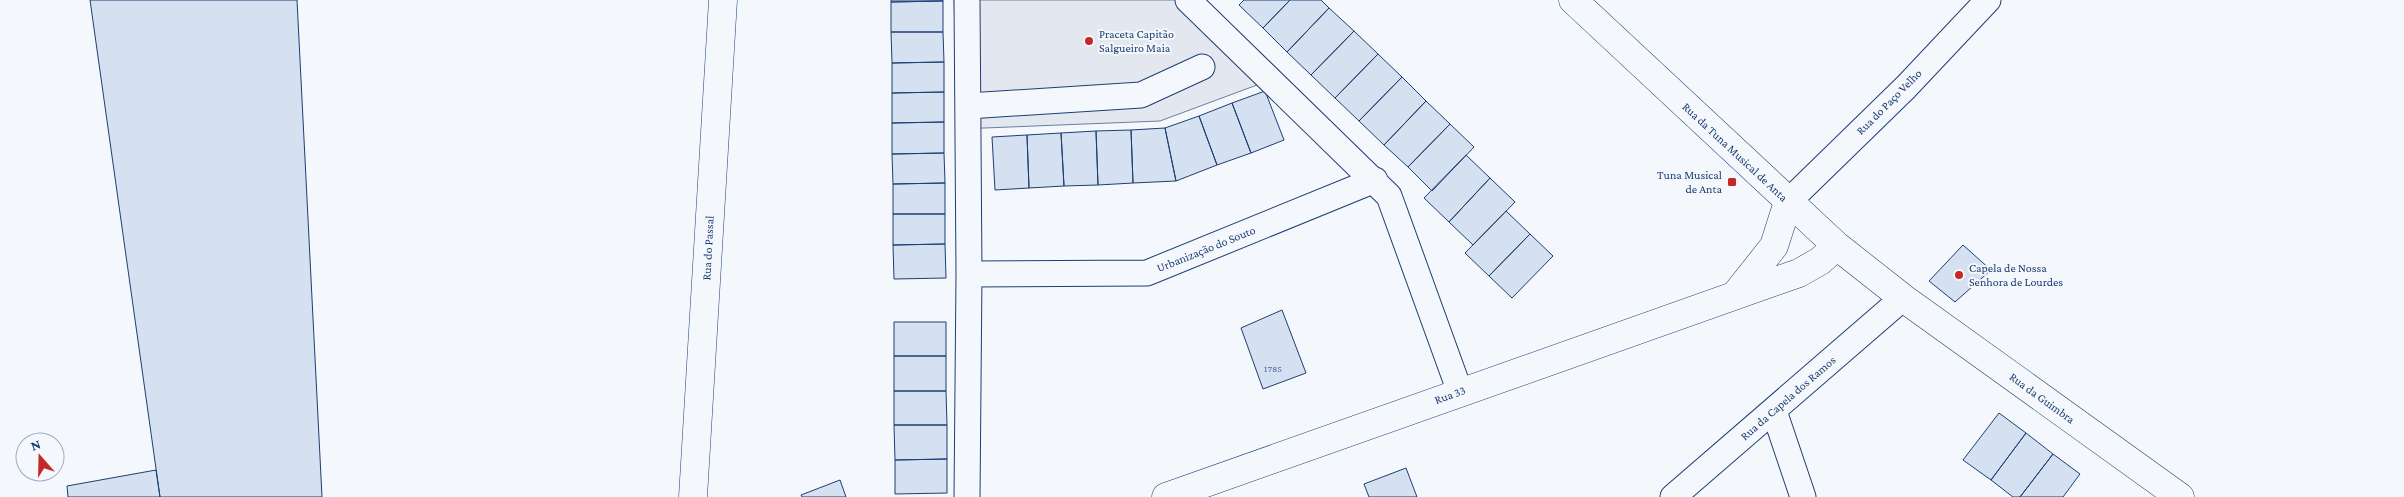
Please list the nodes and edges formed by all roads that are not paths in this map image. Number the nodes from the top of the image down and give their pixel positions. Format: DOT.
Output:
graph roads {
  1 [pos="723,0"];
  2 [pos="967,0"];
  3 [pos="1188,0"];
  4 [pos="1573,0"];
  5 [pos="1988,0"];
  6 [pos="1202,67"];
  7 [pos="968,106"];
  8 [pos="1375,180"];
  9 [pos="1788,202"];
  10 [pos="1837,246"];
  11 [pos="969,274"];
  12 [pos="1736,294"];
  13 [pos="1903,298"];
  14 [pos="1460,392"];
  15 [pos="1774,411"];
  16 [pos="693,497"];
  17 [pos="967,497"];
  18 [pos="1166,497"];
  19 [pos="1673,497"];
  20 [pos="1803,497"];
  21 [pos="2180,497"];
  1 -- 16 [label="street, Rua do Passal"];
  2 -- 7 [label="street"];
  3 -- 8 [label="street"];
  4 -- 9 [label="street, Rua da Tuna Musical de Anta"];
  5 -- 9 [label="street, Rua do Paço Velho"];
  6 -- 7 [label="street"];
  7 -- 11 [label="street"];
  8 -- 11 [label="street, Urbanização do Souto"];
  8 -- 14 [label="street"];
  9 -- 10 [label="street, Rua da Tuna Musical de Anta"];
  9 -- 12 [label="street"];
  10 -- 12 [label="street, Rua 33"];
  10 -- 13 [label="street, Rua da Tuna Musical de Anta"];
  11 -- 17 [label="street"];
  12 -- 14 [label="street, Rua 33"];
  13 -- 15 [label="street, Rua da Capela dos Ramos"];
  13 -- 21 [label="street, Rua da Guimbra"];
  14 -- 18 [label="street, Rua 33"];
  15 -- 19 [label="street, Rua da Capela dos Ramos"];
  15 -- 20 [label="street"];
}
